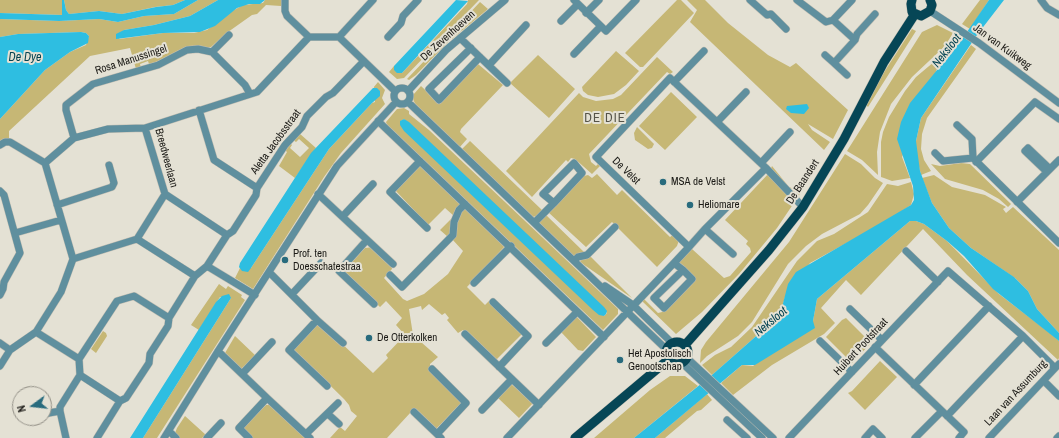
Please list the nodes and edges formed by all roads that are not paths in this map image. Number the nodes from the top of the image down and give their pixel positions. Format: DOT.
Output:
graph roads {
  1 [pos="285,0"];
  2 [pos="373,0"];
  3 [pos="418,0"];
  4 [pos="505,0"];
  5 [pos="599,0"];
  6 [pos="636,0"];
  7 [pos="750,0"];
  8 [pos="797,0"];
  9 [pos="852,0"];
  10 [pos="912,0"];
  11 [pos="930,0"];
  12 [pos="1041,0"];
  13 [pos="576,2"];
  14 [pos="930,11"];
  15 [pos="586,13"];
  16 [pos="875,14"];
  17 [pos="915,14"];
  18 [pos="1059,15"];
  19 [pos="833,20"];
  20 [pos="562,22"];
  21 [pos="526,25"];
  22 [pos="600,27"];
  23 [pos="786,29"];
  24 [pos="229,35"];
  25 [pos="309,37"];
  26 [pos="339,37"];
  27 [pos="388,37"];
  28 [pos="460,38"];
  29 [pos="855,40"];
  30 [pos="471,48"];
  31 [pos="704,51"];
  32 [pos="212,52"];
  33 [pos="574,54"];
  34 [pos="825,55"];
  35 [pos="480,57"];
  36 [pos="364,61"];
  37 [pos="834,63"];
  38 [pos="488,65"];
  39 [pos="846,75"];
  40 [pos="674,82"];
  41 [pos="506,83"];
  42 [pos="408,90"];
  43 [pos="395,91"];
  44 [pos="746,92"];
  45 [pos="250,94"];
  46 [pos="396,102"];
  47 [pos="408,102"];
  48 [pos="1059,103"];
  49 [pos="199,110"];
  50 [pos="1059,119"];
  51 [pos="378,121"];
  52 [pos="717,122"];
  53 [pos="957,125"];
  54 [pos="145,128"];
  55 [pos="790,132"];
  56 [pos="74,138"];
  57 [pos="0,144"];
  58 [pos="935,153"];
  59 [pos="974,160"];
  60 [pos="1059,160"];
  61 [pos="420,161"];
  62 [pos="45,163"];
  63 [pos="109,165"];
  64 [pos="764,165"];
  65 [pos="1050,169"];
  66 [pos="1059,172"];
  67 [pos="373,184"];
  68 [pos="257,188"];
  69 [pos="0,191"];
  70 [pos="165,194"];
  71 [pos="318,194"];
  72 [pos="1017,202"];
  73 [pos="554,203"];
  74 [pos="465,204"];
  75 [pos="57,205"];
  76 [pos="802,207"];
  77 [pos="343,216"];
  78 [pos="61,220"];
  79 [pos="535,222"];
  80 [pos="615,227"];
  81 [pos="427,228"];
  82 [pos="705,229"];
  83 [pos="15,233"];
  84 [pos="227,235"];
  85 [pos="137,239"];
  86 [pos="366,240"];
  87 [pos="1059,243"];
  88 [pos="511,246"];
  89 [pos="689,247"];
  90 [pos="906,251"];
  91 [pos="732,254"];
  92 [pos="73,259"];
  93 [pos="574,260"];
  94 [pos="674,262"];
  95 [pos="321,263"];
  96 [pos="393,264"];
  97 [pos="206,266"];
  98 [pos="682,270"];
  99 [pos="269,272"];
  100 [pos="390,275"];
  101 [pos="195,276"];
  102 [pos="596,280"];
  103 [pos="938,282"];
  104 [pos="474,283"];
  105 [pos="292,294"];
  106 [pos="0,295"];
  107 [pos="255,295"];
  108 [pos="493,302"];
  109 [pos="374,304"];
  110 [pos="633,305"];
  111 [pos="989,306"];
  112 [pos="850,309"];
  113 [pos="627,311"];
  114 [pos="577,312"];
  115 [pos="169,318"];
  116 [pos="318,320"];
  117 [pos="36,332"];
  118 [pos="465,334"];
  119 [pos="1023,336"];
  120 [pos="604,337"];
  121 [pos="882,340"];
  122 [pos="820,341"];
  123 [pos="272,342"];
  124 [pos="0,343"];
  125 [pos="343,343"];
  126 [pos="546,343"];
  127 [pos="685,345"];
  128 [pos="876,347"];
  129 [pos="10,350"];
  130 [pos="218,351"];
  131 [pos="669,351"];
  132 [pos="79,359"];
  133 [pos="684,360"];
  134 [pos="0,366"];
  135 [pos="1057,366"];
  136 [pos="500,367"];
  137 [pos="432,369"];
  138 [pos="852,372"];
  139 [pos="242,374"];
  140 [pos="80,375"];
  141 [pos="512,379"];
  142 [pos="1044,381"];
  143 [pos="914,384"];
  144 [pos="327,386"];
  145 [pos="1059,396"];
  146 [pos="267,398"];
  147 [pos="120,401"];
  148 [pos="338,403"];
  149 [pos="539,405"];
  150 [pos="482,410"];
  151 [pos="60,411"];
  152 [pos="414,412"];
  153 [pos="52,413"];
  154 [pos="944,413"];
  155 [pos="328,414"];
  156 [pos="727,420"];
  157 [pos="221,423"];
  158 [pos="339,424"];
  159 [pos="169,431"];
  160 [pos="308,436"];
  161 [pos="439,436"];
  162 [pos="964,436"];
  163 [pos="1059,436"];
  164 [pos="66,438"];
  165 [pos="97,438"];
  166 [pos="164,438"];
  167 [pos="176,438"];
  168 [pos="207,438"];
  169 [pos="249,438"];
  170 [pos="507,438"];
  171 [pos="575,438"];
  172 [pos="747,438"];
  173 [pos="762,438"];
  174 [pos="773,438"];
  175 [pos="789,438"];
  176 [pos="865,438"];
  177 [pos="882,438"];
  178 [pos="915,438"];
  179 [pos="989,438"];
  180 [pos="1057,438"];
  1 -- 25 [label="street"];
  2 -- 26 [label="street"];
  3 -- 27 [label="street"];
  4 -- 28 [label="street, De Zevenhoeven"];
  5 -- 15 [label="street"];
  6 -- 22 [label="street"];
  7 -- 23 [label="street"];
  8 -- 19 [label="street"];
  9 -- 19 [label="street"];
  10 -- 17 [label="main road"];
  11 -- 14 [label="main road"];
  12 -- 18 [label="street"];
  13 -- 15 [label="street"];
  13 -- 20 [label="street"];
  14 -- 17 [label="main road"];
  14 -- 48 [label="street, Jan van Kuikweg"];
  15 -- 22 [label="street"];
  16 -- 29 [label="street"];
  17 -- 76 [label="main road, De Baandert"];
  19 -- 29 [label="street"];
  21 -- 38 [label="street"];
  22 -- 33 [label="street"];
  24 -- 32 [label="street"];
  25 -- 26 [label="street"];
  25 -- 45 [label="street, Breedweerlaan"];
  26 -- 36 [label="street"];
  28 -- 30 [label="street"];
  28 -- 42 [label="street, De Zevenhoeven"];
  29 -- 37 [label="street"];
  30 -- 35 [label="street"];
  30 -- 35 [label="street"];
  31 -- 40 [label="street, De Velst"];
  32 -- 45 [label="street"];
  32 -- 56 [label="street, Rosa Manussingel"];
  34 -- 37 [label="street"];
  35 -- 38 [label="street"];
  36 -- 43 [label="street"];
  36 -- 68 [label="street, Aletta Jacobsstraat"];
  37 -- 39 [label="street"];
  38 -- 41 [label="street"];
  40 -- 52 [label="street"];
  40 -- 89 [label="street, De Velst"];
  42 -- 43 [label="street"];
  42 -- 47 [label="street"];
  43 -- 46 [label="street"];
  44 -- 52 [label="street"];
  45 -- 49 [label="street, Breedweerlaan"];
  46 -- 47 [label="street"];
  46 -- 51 [label="street"];
  47 -- 79 [label="street"];
  49 -- 54 [label="street, Breedweerlaan"];
  49 -- 68 [label="street"];
  50 -- 59 [label="street"];
  51 -- 61 [label="street"];
  51 -- 71 [label="street"];
  52 -- 64 [label="street"];
  53 -- 59 [label="street"];
  54 -- 56 [label="street"];
  54 -- 70 [label="street, Breedweerlaan"];
  55 -- 64 [label="street"];
  56 -- 62 [label="street"];
  57 -- 62 [label="street"];
  58 -- 59 [label="street"];
  59 -- 72 [label="street"];
  60 -- 65 [label="street"];
  61 -- 74 [label="street"];
  61 -- 81 [label="street"];
  62 -- 75 [label="street"];
  63 -- 75 [label="street"];
  64 -- 76 [label="street"];
  64 -- 82 [label="street"];
  65 -- 66 [label="street"];
  65 -- 72 [label="street"];
  67 -- 77 [label="street"];
  68 -- 84 [label="street, Aletta Jacobsstraat"];
  69 -- 83 [label="street"];
  70 -- 84 [label="street"];
  70 -- 85 [label="street, Breedweerlaan"];
  71 -- 77 [label="street"];
  71 -- 99 [label="street"];
  72 -- 87 [label="street"];
  73 -- 73 [label="street"];
  73 -- 79 [label="street"];
  74 -- 88 [label="street"];
  74 -- 100 [label="street"];
  75 -- 78 [label="street"];
  76 -- 127 [label="main road, De Baandert"];
  77 -- 86 [label="street"];
  78 -- 83 [label="street"];
  78 -- 92 [label="street"];
  79 -- 93 [label="street"];
  80 -- 93 [label="street"];
  82 -- 89 [label="street"];
  82 -- 91 [label="street"];
  83 -- 106 [label="street"];
  84 -- 97 [label="street, Aletta Jacobsstraat"];
  85 -- 92 [label="street"];
  85 -- 101 [label="street"];
  86 -- 96 [label="street"];
  86 -- 109 [label="street"];
  88 -- 104 [label="street"];
  88 -- 114 [label="street"];
  89 -- 94 [label="street"];
  90 -- 103 [label="street"];
  92 -- 117 [label="street"];
  93 -- 102 [label="street"];
  94 -- 98 [label="street"];
  94 -- 110 [label="street"];
  95 -- 105 [label="street"];
  97 -- 101 [label="street, Aletta Jacobsstraat"];
  97 -- 107 [label="street"];
  98 -- 98 [label="street"];
  99 -- 105 [label="street"];
  99 -- 107 [label="street"];
  101 -- 115 [label="street, Aletta Jacobsstraat"];
  102 -- 110 [label="street"];
  102 -- 113 [label="street"];
  103 -- 111 [label="street, Huibert Pootstraat"];
  103 -- 121 [label="street, Huibert Pootstraat"];
  105 -- 116 [label="street"];
  107 -- 130 [label="street"];
  108 -- 136 [label="street"];
  110 -- 113 [label="street"];
  110 -- 131 [label="street"];
  111 -- 119 [label="street"];
  111 -- 143 [label="street"];
  112 -- 121 [label="street"];
  113 -- 120 [label="street"];
  113 -- 131 [label="street"];
  114 -- 120 [label="street"];
  114 -- 126 [label="street"];
  115 -- 132 [label="street"];
  115 -- 147 [label="street, Aletta Jacobsstraat"];
  116 -- 125 [label="street"];
  116 -- 144 [label="street"];
  117 -- 129 [label="street"];
  117 -- 132 [label="street"];
  118 -- 136 [label="street"];
  119 -- 135 [label="street"];
  119 -- 154 [label="street"];
  120 -- 149 [label="street"];
  121 -- 128 [label="street, Huibert Pootstraat"];
  122 -- 138 [label="street"];
  123 -- 139 [label="street"];
  124 -- 129 [label="street"];
  127 -- 131 [label="main road"];
  127 -- 133 [label="main road"];
  128 -- 138 [label="street, Huibert Pootstraat"];
  128 -- 143 [label="street"];
  129 -- 134 [label="street"];
  130 -- 139 [label="street"];
  130 -- 159 [label="street"];
  131 -- 133 [label="main road"];
  131 -- 171 [label="main road"];
  132 -- 140 [label="street"];
  133 -- 173 [label="street"];
  133 -- 174 [label="street"];
  135 -- 142 [label="street, Laan van Assumburg"];
  136 -- 141 [label="street"];
  137 -- 161 [label="street"];
  138 -- 175 [label="street, Huibert Pootstraat"];
  139 -- 146 [label="street"];
  140 -- 147 [label="street"];
  140 -- 151 [label="street"];
  141 -- 149 [label="street"];
  141 -- 150 [label="street"];
  142 -- 145 [label="street"];
  142 -- 179 [label="street, Laan van Assumburg"];
  143 -- 154 [label="street"];
  146 -- 160 [label="street"];
  146 -- 169 [label="street"];
  147 -- 165 [label="street, Aletta Jacobsstraat"];
  148 -- 155 [label="street"];
  149 -- 170 [label="street"];
  151 -- 153 [label="street"];
  151 -- 164 [label="street"];
  152 -- 161 [label="street"];
  154 -- 162 [label="street"];
  154 -- 178 [label="street"];
  155 -- 158 [label="street"];
  155 -- 160 [label="street"];
  156 -- 172 [label="street"];
  157 -- 168 [label="street"];
  159 -- 166 [label="street"];
  159 -- 167 [label="street"];
  163 -- 180 [label="street"];
  176 -- 177 [label="street"];
}
